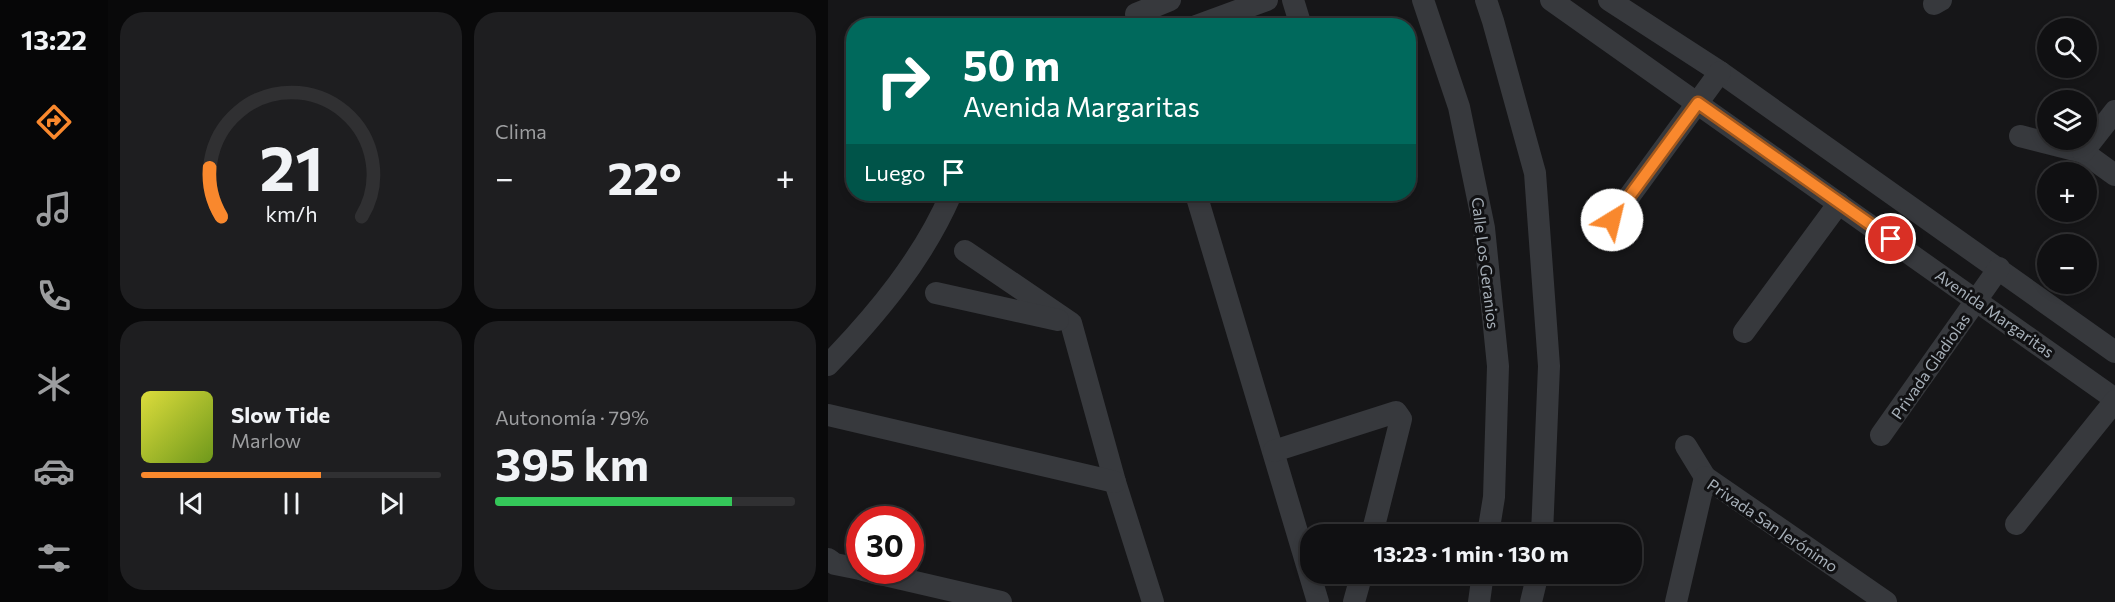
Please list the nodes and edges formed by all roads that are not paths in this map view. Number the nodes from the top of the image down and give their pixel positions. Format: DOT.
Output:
graph roads {
  1 [pos="1170,0"];
  2 [pos="1267,0"];
  3 [pos="1293,0"];
  4 [pos="1423,0"];
  5 [pos="1486,0"];
  6 [pos="1551,0"];
  7 [pos="1609,0"];
  8 [pos="1138,16"];
  9 [pos="1218,18"];
  10 [pos="1299,18"];
  11 [pos="1720,72"];
  12 [pos="1698,103"];
  13 [pos="2115,111"];
  14 [pos="2020,136"];
  15 [pos="2083,152"];
  16 [pos="2115,175"];
  17 [pos="947,201"];
  18 [pos="1198,201"];
  19 [pos="1839,203"];
  20 [pos="1612,220"];
  21 [pos="965,251"];
  22 [pos="1999,268"];
  23 [pos="936,293"];
  24 [pos="1976,300"];
  25 [pos="1071,323"];
  26 [pos="1744,332"];
  27 [pos="2115,352"];
  28 [pos="828,365"];
  29 [pos="2115,400"];
  30 [pos="828,415"];
  31 [pos="1881,435"];
  32 [pos="1686,446"];
  33 [pos="1274,451"];
  34 [pos="1705,477"];
  35 [pos="1115,482"];
  36 [pos="1375,524"];
  37 [pos="1490,524"];
  38 [pos="1542,524"];
  39 [pos="2016,524"];
  40 [pos="828,559"];
  41 [pos="846,566"];
  42 [pos="922,584"];
  43 [pos="1359,584"];
  44 [pos="1481,584"];
  45 [pos="1535,584"];
  46 [pos="1001,602"];
  47 [pos="1153,602"];
  48 [pos="1318,602"];
  49 [pos="1354,602"];
  50 [pos="1479,602"];
  51 [pos="1531,602"];
  52 [pos="1677,602"];
  53 [pos="1886,602"];
  1 -- 8 [label="street"];
  2 -- 9 [label="street"];
  3 -- 10 [label="street"];
  4 -- 37 [label="street, Calle Los Geranios"];
  5 -- 38 [label="street"];
  6 -- 12 [label="street, Avenida Margaritas"];
  7 -- 11 [label="street"];
  11 -- 12 [label="street"];
  11 -- 22 [label="street"];
  12 -- 19 [label="street, Avenida Margaritas"];
  12 -- 20 [label="street"];
  13 -- 15 [label="street"];
  14 -- 15 [label="street"];
  15 -- 16 [label="street"];
  17 -- 28 [label="street"];
  18 -- 33 [label="street"];
  19 -- 24 [label="street, Avenida Margaritas"];
  19 -- 26 [label="street"];
  21 -- 25 [label="street"];
  22 -- 24 [label="street, Privada Gladiolas"];
  22 -- 27 [label="street"];
  23 -- 25 [label="street"];
  24 -- 29 [label="street, Avenida Margaritas"];
  24 -- 31 [label="street, Privada Gladiolas"];
  25 -- 35 [label="street"];
  29 -- 39 [label="street"];
  30 -- 35 [label="street"];
  32 -- 34 [label="street"];
  33 -- 36 [label="street"];
  33 -- 48 [label="street"];
  34 -- 52 [label="street, Privada San Jerónimo"];
  34 -- 53 [label="street, Privada San Jerónimo"];
  35 -- 47 [label="street"];
  40 -- 41 [label="street"];
  42 -- 46 [label="street"];
  43 -- 49 [label="street"];
  44 -- 50 [label="street"];
  45 -- 51 [label="street"];
}
